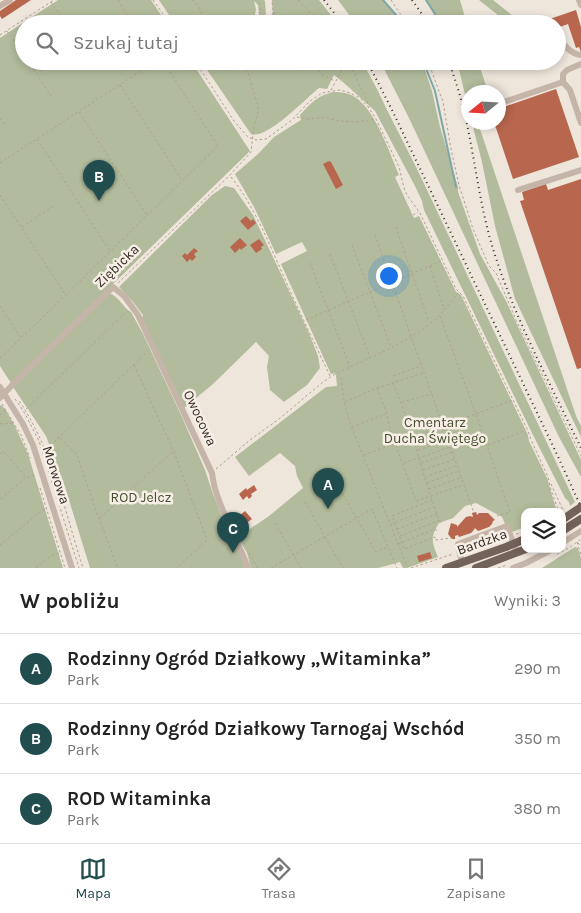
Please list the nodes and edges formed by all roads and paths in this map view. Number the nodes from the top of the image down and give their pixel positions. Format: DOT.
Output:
graph roads {
  1 [pos="10,0"];
  2 [pos="54,0"];
  3 [pos="118,0"];
  4 [pos="154,0"];
  5 [pos="192,0"];
  6 [pos="259,0"];
  7 [pos="272,0"];
  8 [pos="298,0"];
  9 [pos="391,0"];
  10 [pos="579,0"];
  11 [pos="52,2"];
  12 [pos="581,5"];
  13 [pos="0,6"];
  14 [pos="273,13"];
  15 [pos="31,15"];
  16 [pos="60,15"];
  17 [pos="127,15"];
  18 [pos="164,15"];
  19 [pos="203,15"];
  20 [pos="259,15"];
  21 [pos="276,15"];
  22 [pos="313,15"];
  23 [pos="401,15"];
  24 [pos="15,25"];
  25 [pos="7,30"];
  26 [pos="0,35"];
  27 [pos="15,42"];
  28 [pos="566,46"];
  29 [pos="581,55"];
  30 [pos="581,64"];
  31 [pos="34,70"];
  32 [pos="142,70"];
  33 [pos="169,70"];
  34 [pos="201,70"];
  35 [pos="247,70"];
  36 [pos="318,70"];
  37 [pos="342,70"];
  38 [pos="352,70"];
  39 [pos="432,70"];
  40 [pos="335,81"];
  41 [pos="564,82"];
  42 [pos="120,84"];
  43 [pos="330,91"];
  44 [pos="51,96"];
  45 [pos="506,101"];
  46 [pos="369,108"];
  47 [pos="78,112"];
  48 [pos="296,117"];
  49 [pos="0,118"];
  50 [pos="376,119"];
  51 [pos="581,123"];
  52 [pos="6,126"];
  53 [pos="37,139"];
  54 [pos="253,140"];
  55 [pos="0,163"];
  56 [pos="581,170"];
  57 [pos="230,175"];
  58 [pos="183,181"];
  59 [pos="518,190"];
  60 [pos="0,195"];
  61 [pos="56,205"];
  62 [pos="419,212"];
  63 [pos="413,215"];
  64 [pos="147,216"];
  65 [pos="21,227"];
  66 [pos="396,227"];
  67 [pos="376,235"];
  68 [pos="352,244"];
  69 [pos="110,251"];
  70 [pos="330,254"];
  71 [pos="441,261"];
  72 [pos="310,263"];
  73 [pos="430,266"];
  74 [pos="412,274"];
  75 [pos="392,282"];
  76 [pos="113,287"];
  77 [pos="370,292"];
  78 [pos="460,292"];
  79 [pos="66,295"];
  80 [pos="349,302"];
  81 [pos="0,306"];
  82 [pos="128,310"];
  83 [pos="328,310"];
  84 [pos="444,310"];
  85 [pos="440,315"];
  86 [pos="306,320"];
  87 [pos="428,320"];
  88 [pos="411,337"];
  89 [pos="21,338"];
  90 [pos="391,348"];
  91 [pos="150,349"];
  92 [pos="0,358"];
  93 [pos="370,358"];
  94 [pos="134,365"];
  95 [pos="422,366"];
  96 [pos="350,367"];
  97 [pos="424,373"];
  98 [pos="393,376"];
  99 [pos="330,377"];
  100 [pos="341,378"];
  101 [pos="393,383"];
  102 [pos="0,387"];
  103 [pos="376,388"];
  104 [pos="432,394"];
  105 [pos="2,399"];
  106 [pos="513,400"];
  107 [pos="344,402"];
  108 [pos="401,402"];
  109 [pos="26,409"];
  110 [pos="7,411"];
  111 [pos="387,414"];
  112 [pos="476,414"];
  113 [pos="0,415"];
  114 [pos="14,423"];
  115 [pos="0,424"];
  116 [pos="443,426"];
  117 [pos="352,427"];
  118 [pos="524,432"];
  119 [pos="446,433"];
  120 [pos="60,437"];
  121 [pos="412,437"];
  122 [pos="448,440"];
  123 [pos="395,443"];
  124 [pos="415,444"];
  125 [pos="487,445"];
  126 [pos="451,447"];
  127 [pos="45,448"];
  128 [pos="417,450"];
  129 [pos="174,452"];
  130 [pos="452,452"];
  131 [pos="0,454"];
  132 [pos="363,455"];
  133 [pos="581,456"];
  134 [pos="419,457"];
  135 [pos="454,459"];
  136 [pos="31,460"];
  137 [pos="403,463"];
  138 [pos="421,464"];
  139 [pos="456,465"];
  140 [pos="422,470"];
  141 [pos="458,472"];
  142 [pos="212,473"];
  143 [pos="425,476"];
  144 [pos="26,477"];
  145 [pos="333,477"];
  146 [pos="461,478"];
  147 [pos="37,480"];
  148 [pos="427,483"];
  149 [pos="463,484"];
  150 [pos="550,484"];
  151 [pos="40,487"];
  152 [pos="429,489"];
  153 [pos="431,496"];
  154 [pos="0,500"];
  155 [pos="432,500"];
  156 [pos="305,502"];
  157 [pos="435,507"];
  158 [pos="581,507"];
  159 [pos="558,508"];
  160 [pos="560,508"];
  161 [pos="46,509"];
  162 [pos="474,513"];
  163 [pos="437,514"];
  164 [pos="566,514"];
  165 [pos="497,516"];
  166 [pos="357,518"];
  167 [pos="99,519"];
  168 [pos="581,519"];
  169 [pos="440,520"];
  170 [pos="275,523"];
  171 [pos="394,523"];
  172 [pos="441,524"];
  173 [pos="390,525"];
  174 [pos="566,528"];
  175 [pos="396,530"];
  176 [pos="437,530"];
  177 [pos="581,531"];
  178 [pos="521,533"];
  179 [pos="508,535"];
  180 [pos="324,536"];
  181 [pos="399,536"];
  182 [pos="513,536"];
  183 [pos="451,538"];
  184 [pos="581,539"];
  185 [pos="566,540"];
  186 [pos="521,541"];
  187 [pos="401,542"];
  188 [pos="577,542"];
  189 [pos="398,544"];
  190 [pos="514,544"];
  191 [pos="0,545"];
  192 [pos="581,546"];
  193 [pos="388,547"];
  194 [pos="569,548"];
  195 [pos="462,550"];
  196 [pos="521,551"];
  197 [pos="457,552"];
  198 [pos="60,553"];
  199 [pos="249,553"];
  200 [pos="517,553"];
  201 [pos="545,553"];
  202 [pos="293,555"];
  203 [pos="581,555"];
  204 [pos="446,556"];
  205 [pos="462,562"];
  206 [pos="406,564"];
  207 [pos="447,564"];
  208 [pos="513,565"];
  209 [pos="36,568"];
  210 [pos="65,568"];
  211 [pos="72,568"];
  212 [pos="79,568"];
  213 [pos="83,568"];
  214 [pos="118,568"];
  215 [pos="177,568"];
  216 [pos="248,568"];
  217 [pos="258,568"];
  218 [pos="271,568"];
  219 [pos="300,568"];
  220 [pos="343,568"];
  221 [pos="397,568"];
  222 [pos="411,568"];
  223 [pos="476,568"];
  224 [pos="498,568"];
  1 -- 13 [label="street"];
  2 -- 11 [label="path"];
  3 -- 17 [label="path"];
  4 -- 18 [label="path"];
  5 -- 19 [label="path"];
  6 -- 20 [label="path"];
  7 -- 14 [label="path"];
  8 -- 22 [label="path"];
  9 -- 23 [label="path"];
  10 -- 12 [label="street"];
  11 -- 15 [label="path"];
  11 -- 16 [label="path"];
  14 -- 21 [label="path"];
  24 -- 25 [label="path"];
  25 -- 26 [label="path"];
  25 -- 27 [label="path"];
  28 -- 29 [label="street"];
  30 -- 41 [label="street"];
  31 -- 44 [label="path"];
  32 -- 42 [label="path"];
  33 -- 58 [label="path"];
  34 -- 54 [label="path"];
  35 -- 54 [label="path"];
  36 -- 40 [label="path"];
  37 -- 40 [label="path"];
  38 -- 46 [label="path"];
  39 -- 133 [label="path"];
  40 -- 43 [label="path"];
  41 -- 45 [label="street"];
  41 -- 51 [label="street"];
  42 -- 47 [label="path"];
  42 -- 58 [label="path"];
  43 -- 46 [label="path"];
  43 -- 48 [label="path"];
  46 -- 50 [label="path"];
  47 -- 53 [label="path"];
  47 -- 64 [label="path"];
  48 -- 50 [label="path"];
  48 -- 54 [label="path"];
  49 -- 52 [label="path"];
  50 -- 62 [label="path"];
  53 -- 55 [label="path"];
  53 -- 69 [label="path"];
  54 -- 57 [label="path, Ziębicka"];
  56 -- 59 [label="street"];
  57 -- 76 [label="path, Ziębicka"];
  57 -- 99 [label="path"];
  58 -- 64 [label="path"];
  60 -- 65 [label="path"];
  61 -- 65 [label="path"];
  62 -- 63 [label="path"];
  62 -- 78 [label="path"];
  64 -- 69 [label="path"];
  65 -- 79 [label="path"];
  66 -- 74 [label="path"];
  67 -- 75 [label="path"];
  68 -- 77 [label="path"];
  69 -- 79 [label="path"];
  70 -- 80 [label="path"];
  71 -- 73 [label="path"];
  72 -- 83 [label="path"];
  73 -- 74 [label="path"];
  73 -- 84 [label="path"];
  74 -- 75 [label="path"];
  74 -- 87 [label="path"];
  75 -- 77 [label="path"];
  75 -- 88 [label="path"];
  76 -- 105 [label="street, Ziębicka"];
  76 -- 142 [label="street, Owocowa"];
  77 -- 80 [label="path"];
  77 -- 90 [label="path"];
  78 -- 84 [label="path"];
  78 -- 106 [label="path"];
  79 -- 89 [label="path"];
  80 -- 83 [label="path"];
  80 -- 93 [label="path"];
  81 -- 89 [label="path"];
  82 -- 109 [label="path"];
  83 -- 86 [label="path"];
  83 -- 96 [label="path"];
  84 -- 85 [label="path"];
  85 -- 88 [label="path"];
  85 -- 112 [label="path"];
  88 -- 90 [label="path"];
  88 -- 95 [label="path"];
  89 -- 92 [label="path"];
  90 -- 93 [label="path"];
  91 -- 94 [label="path"];
  93 -- 96 [label="path"];
  94 -- 120 [label="path"];
  94 -- 129 [label="path"];
  95 -- 97 [label="path"];
  95 -- 98 [label="path"];
  96 -- 99 [label="path"];
  97 -- 101 [label="path"];
  97 -- 104 [label="path"];
  99 -- 142 [label="path"];
  100 -- 107 [label="path"];
  101 -- 103 [label="path"];
  101 -- 108 [label="path"];
  102 -- 105 [label="street, Morwowa"];
  103 -- 107 [label="path"];
  103 -- 111 [label="path"];
  104 -- 108 [label="path"];
  104 -- 116 [label="path"];
  105 -- 110 [label="path"];
  105 -- 211 [label="street, Morwowa"];
  106 -- 112 [label="path"];
  106 -- 150 [label="path"];
  107 -- 117 [label="path"];
  108 -- 121 [label="path"];
  109 -- 127 [label="path"];
  109 -- 212 [label="path"];
  110 -- 113 [label="path"];
  110 -- 114 [label="path"];
  111 -- 117 [label="path"];
  111 -- 123 [label="path"];
  112 -- 116 [label="path"];
  112 -- 125 [label="path"];
  114 -- 115 [label="path"];
  114 -- 136 [label="path"];
  116 -- 119 [label="path"];
  116 -- 121 [label="path"];
  117 -- 132 [label="path"];
  118 -- 125 [label="path"];
  119 -- 122 [label="path"];
  119 -- 124 [label="path"];
  120 -- 127 [label="path"];
  120 -- 167 [label="path"];
  121 -- 123 [label="path"];
  121 -- 124 [label="path"];
  122 -- 126 [label="path"];
  122 -- 128 [label="path"];
  123 -- 132 [label="path"];
  123 -- 137 [label="path"];
  124 -- 128 [label="path"];
  125 -- 165 [label="path"];
  126 -- 130 [label="path"];
  126 -- 134 [label="path"];
  127 -- 213 [label="path"];
  128 -- 134 [label="path"];
  129 -- 167 [label="path"];
  129 -- 215 [label="path"];
  130 -- 135 [label="path"];
  130 -- 138 [label="path"];
  131 -- 144 [label="path"];
  132 -- 173 [label="path"];
  134 -- 137 [label="path"];
  134 -- 138 [label="path"];
  135 -- 139 [label="path"];
  135 -- 140 [label="path"];
  137 -- 153 [label="path"];
  138 -- 140 [label="path"];
  139 -- 141 [label="path"];
  139 -- 143 [label="path"];
  140 -- 143 [label="path"];
  141 -- 146 [label="path"];
  141 -- 148 [label="path"];
  142 -- 216 [label="street, Owocowa"];
  143 -- 148 [label="path"];
  144 -- 147 [label="path"];
  144 -- 154 [label="path"];
  145 -- 166 [label="path"];
  146 -- 149 [label="path"];
  146 -- 152 [label="path"];
  148 -- 152 [label="path"];
  149 -- 153 [label="path"];
  149 -- 162 [label="path"];
  150 -- 159 [label="path"];
  150 -- 160 [label="path"];
  151 -- 161 [label="path"];
  152 -- 153 [label="path"];
  153 -- 155 [label="path"];
  155 -- 157 [label="path"];
  155 -- 171 [label="path"];
  156 -- 180 [label="path"];
  157 -- 163 [label="path"];
  157 -- 171 [label="path"];
  158 -- 164 [label="main road"];
  161 -- 191 [label="path"];
  161 -- 198 [label="path"];
  163 -- 169 [label="path"];
  163 -- 175 [label="path"];
  166 -- 180 [label="path"];
  166 -- 193 [label="path"];
  166 -- 193 [label="path"];
  167 -- 214 [label="path"];
  168 -- 174 [label="main road"];
  169 -- 172 [label="path"];
  169 -- 181 [label="path"];
  170 -- 202 [label="path"];
  171 -- 173 [label="path"];
  171 -- 175 [label="path"];
  173 -- 189 [label="path"];
  175 -- 181 [label="path"];
  176 -- 187 [label="path"];
  177 -- 185 [label="street"];
  178 -- 182 [label="path"];
  179 -- 195 [label="path"];
  180 -- 202 [label="path"];
  180 -- 220 [label="path"];
  181 -- 187 [label="path"];
  183 -- 187 [label="path"];
  184 -- 188 [label="path"];
  186 -- 190 [label="main road, Bardzka"];
  187 -- 189 [label="path"];
  188 -- 192 [label="path"];
  188 -- 194 [label="path"];
  188 -- 203 [label="path"];
  189 -- 206 [label="path"];
  190 -- 200 [label="street"];
  190 -- 205 [label="main road, Bardzka"];
  190 -- 205 [label="street"];
  193 -- 221 [label="path"];
  196 -- 200 [label="main road, Bardzka"];
  197 -- 204 [label="path"];
  198 -- 209 [label="path"];
  198 -- 210 [label="path"];
  199 -- 217 [label="path"];
  200 -- 223 [label="main road, Bardzka"];
  201 -- 208 [label="street"];
  202 -- 218 [label="path"];
  202 -- 219 [label="path"];
  204 -- 207 [label="path"];
  204 -- 222 [label="path"];
  205 -- 207 [label="main road, Bardzka"];
  208 -- 224 [label="path"];
}
